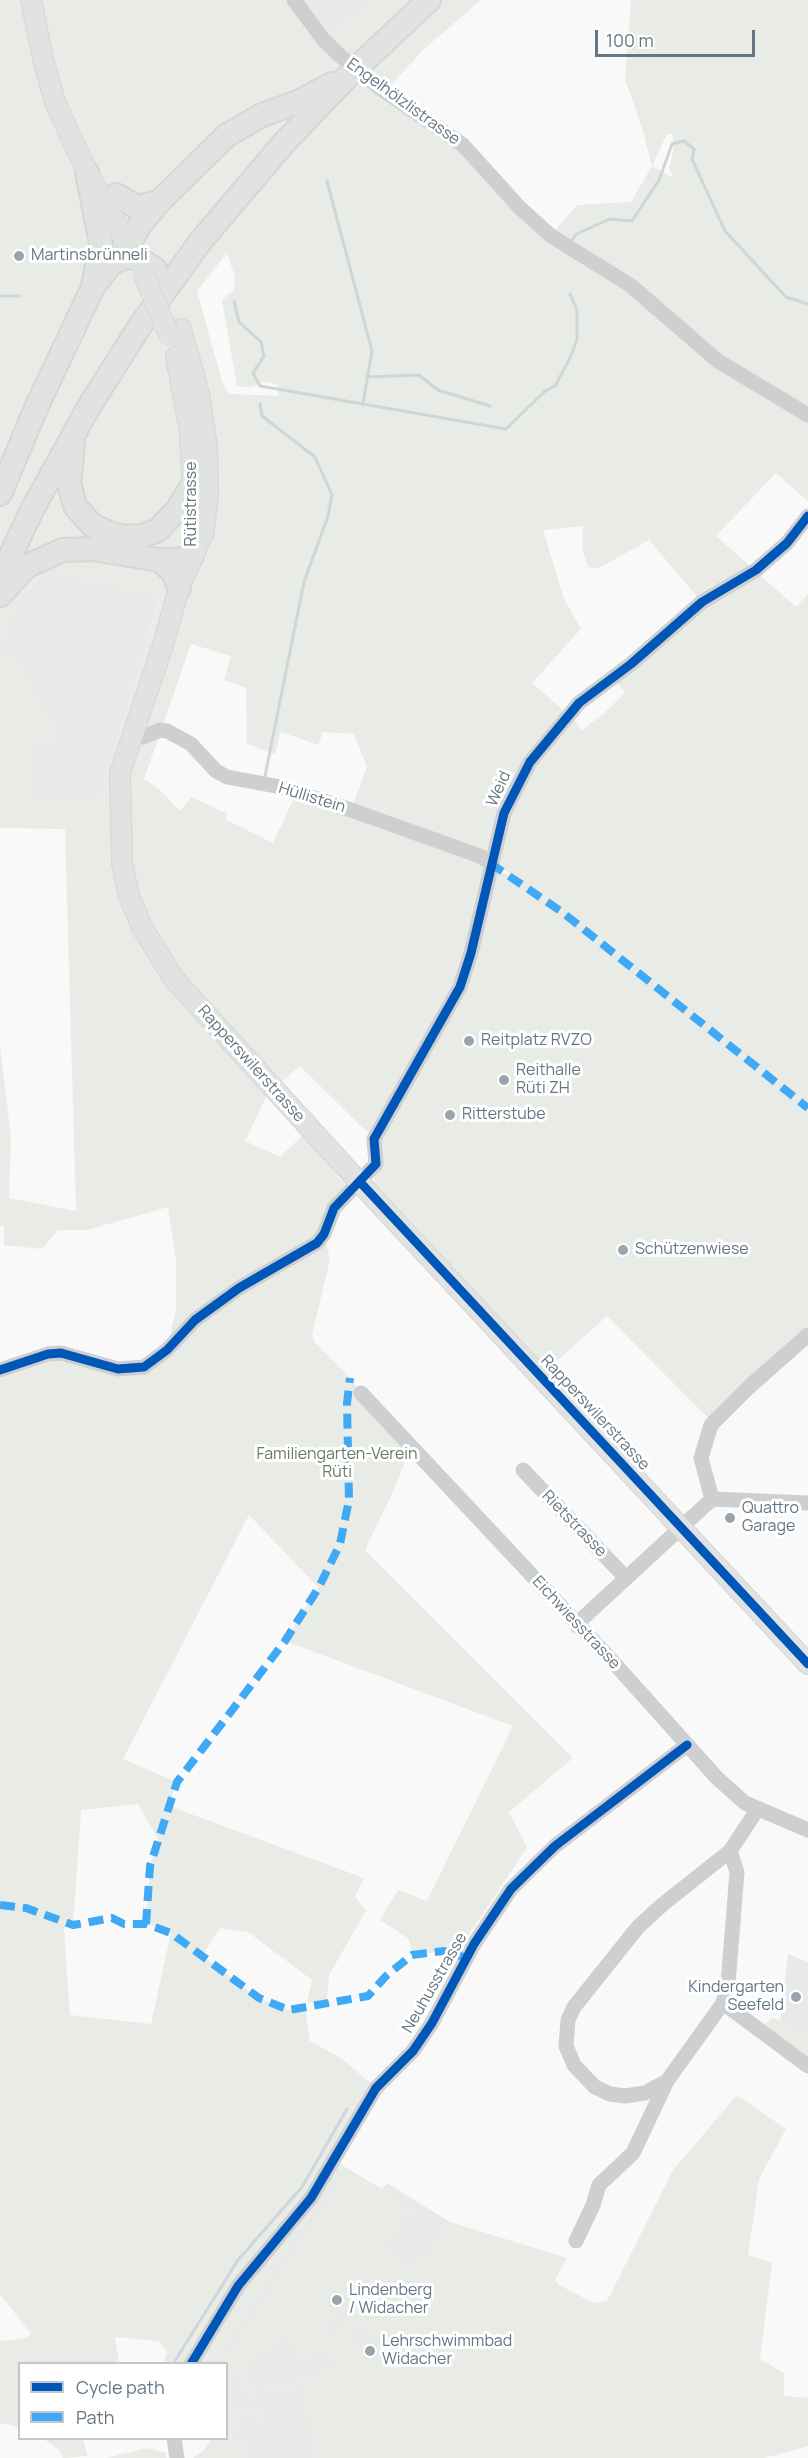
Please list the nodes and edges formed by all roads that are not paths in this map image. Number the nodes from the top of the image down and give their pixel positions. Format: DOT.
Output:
graph roads {
  1 [pos="31,0"];
  2 [pos="41,0"];
  3 [pos="294,0"];
  4 [pos="429,0"];
  5 [pos="347,76"];
  6 [pos="87,172"];
  7 [pos="116,195"];
  8 [pos="159,202"];
  9 [pos="143,257"];
  10 [pos="93,287"];
  11 [pos="176,333"];
  12 [pos="808,415"];
  13 [pos="76,430"];
  14 [pos="194,482"];
  15 [pos="0,494"];
  16 [pos="808,516"];
  17 [pos="126,537"];
  18 [pos="192,556"];
  19 [pos="159,560"];
  20 [pos="0,578"];
  21 [pos="179,588"];
  22 [pos="0,595"];
  23 [pos="143,738"];
  24 [pos="123,792"];
  25 [pos="490,863"];
  26 [pos="365,1178"];
  27 [pos="808,1335"];
  28 [pos="0,1370"];
  29 [pos="361,1393"];
  30 [pos="523,1470"];
  31 [pos="712,1499"];
  32 [pos="808,1503"];
  33 [pos="681,1529"];
  34 [pos="626,1578"];
  35 [pos="577,1626"];
  36 [pos="808,1664"];
  37 [pos="687,1745"];
  38 [pos="757,1809"];
  39 [pos="808,1830"];
  40 [pos="730,1851"];
  41 [pos="723,2003"];
  42 [pos="808,2066"];
  43 [pos="667,2081"];
  44 [pos="576,2241"];
  45 [pos="192,2362"];
  46 [pos="174,2440"];
  47 [pos="177,2458"];
  1 -- 6 [label="main road, Rütistrasse"];
  2 -- 7 [label="main road, Rütistrasse"];
  3 -- 12 [label="street, Engelhölzlistrasse, bridge"];
  4 -- 5 [label="highway"];
  5 -- 8 [label="highway"];
  5 -- 13 [label="highway"];
  6 -- 9 [label="main road, Rütistrasse"];
  6 -- 10 [label="highway"];
  7 -- 8 [label="highway"];
  7 -- 9 [label="main road, Rütistrasse"];
  8 -- 9 [label="highway"];
  9 -- 10 [label="highway"];
  9 -- 11 [label="main road, Rütistrasse, bridge"];
  10 -- 15 [label="highway"];
  11 -- 14 [label="main road, Rütistrasse"];
  11 -- 18 [label="main road, Rütistrasse"];
  13 -- 17 [label="highway"];
  13 -- 20 [label="highway"];
  14 -- 17 [label="highway"];
  14 -- 18 [label="main road, Rütistrasse"];
  16 -- 25 [label="street, Weid"];
  17 -- 18 [label="highway"];
  18 -- 19 [label="highway"];
  18 -- 21 [label="main road, Rapperswilerstrasse"];
  18 -- 23 [label="main road, Rapperswilerstrasse"];
  19 -- 21 [label="highway"];
  19 -- 22 [label="highway"];
  21 -- 24 [label="main road, Rapperswilerstrasse"];
  23 -- 24 [label="main road, Rapperswilerstrasse"];
  23 -- 25 [label="street, Hüllistein"];
  24 -- 26 [label="main road, Rapperswilerstrasse"];
  25 -- 26 [label="street, Weid"];
  26 -- 28 [label="street"];
  26 -- 33 [label="main road, Rapperswilerstrasse"];
  27 -- 31 [label="street"];
  29 -- 35 [label="street, Eichwiesstrasse"];
  30 -- 34 [label="street, Rietstrasse"];
  31 -- 32 [label="street"];
  31 -- 33 [label="street"];
  33 -- 34 [label="street"];
  33 -- 36 [label="main road, Rapperswilerstrasse"];
  34 -- 35 [label="street"];
  35 -- 37 [label="street, Eichwiesstrasse"];
  37 -- 38 [label="street, Eichwiesstrasse"];
  37 -- 45 [label="street, Neuhusstrasse"];
  38 -- 39 [label="street, Eichwiesstrasse"];
  38 -- 40 [label="street"];
  40 -- 41 [label="street"];
  40 -- 43 [label="street"];
  41 -- 42 [label="street"];
  41 -- 43 [label="street"];
  43 -- 44 [label="street"];
  46 -- 47 [label="street"];
}
